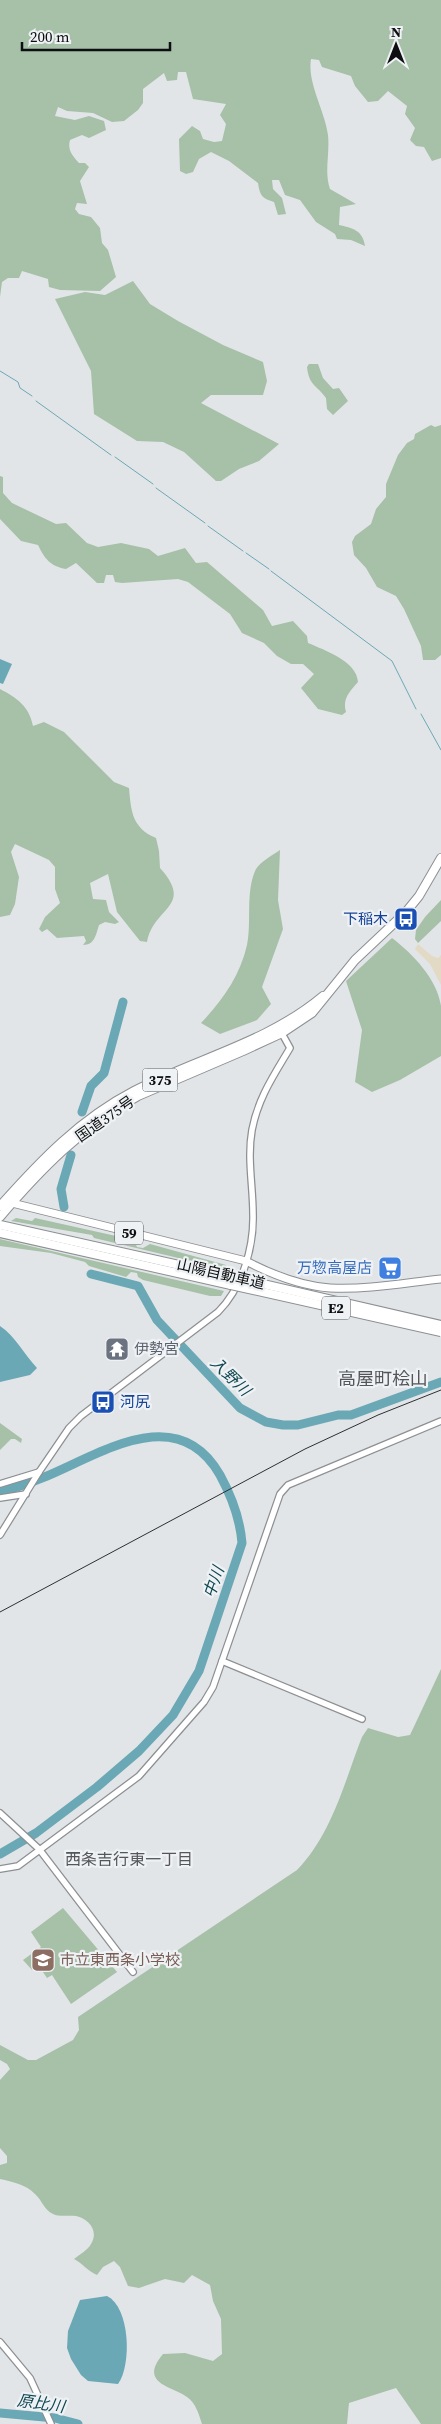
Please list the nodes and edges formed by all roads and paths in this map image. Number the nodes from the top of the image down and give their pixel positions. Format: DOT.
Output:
graph roads {
  1 [pos="441,858"];
  2 [pos="281,1030"];
  3 [pos="4,1202"];
  4 [pos="0,1217"];
  5 [pos="2,1228"];
  6 [pos="246,1261"];
  7 [pos="441,1279"];
  8 [pos="232,1281"];
  9 [pos="441,1325"];
  10 [pos="441,1332"];
  11 [pos="441,1421"];
  12 [pos="39,1472"];
  13 [pos="0,1484"];
  14 [pos="27,1492"];
  15 [pos="0,1498"];
  16 [pos="0,1535"];
  17 [pos="222,1662"];
  18 [pos="362,1719"];
  19 [pos="0,1812"];
  20 [pos="39,1849"];
  21 [pos="0,1869"];
  22 [pos="133,1972"];
  23 [pos="0,2342"];
  24 [pos="50,2423"];
  1 -- 2 [label="highway, 国道375号 / 375"];
  2 -- 3 [label="highway, 国道375号 / 375"];
  2 -- 6 [label="street"];
  3 -- 4 [label="highway, 国道375号 / 375"];
  3 -- 6 [label="main road, 59"];
  5 -- 8 [label="highway, 山陽自動車道 / E2"];
  6 -- 7 [label="main road, 59"];
  6 -- 12 [label="street"];
  8 -- 9 [label="highway, 山陽自動車道 / E2, bridge"];
  8 -- 10 [label="highway, 山陽自動車道 / E2, bridge"];
  11 -- 17 [label="street"];
  12 -- 13 [label="street"];
  12 -- 14 [label="street"];
  14 -- 15 [label="street"];
  14 -- 16 [label="street"];
  17 -- 18 [label="street"];
  17 -- 20 [label="street"];
  19 -- 20 [label="street"];
  20 -- 21 [label="street"];
  20 -- 22 [label="street"];
  23 -- 24 [label="street"];
}
